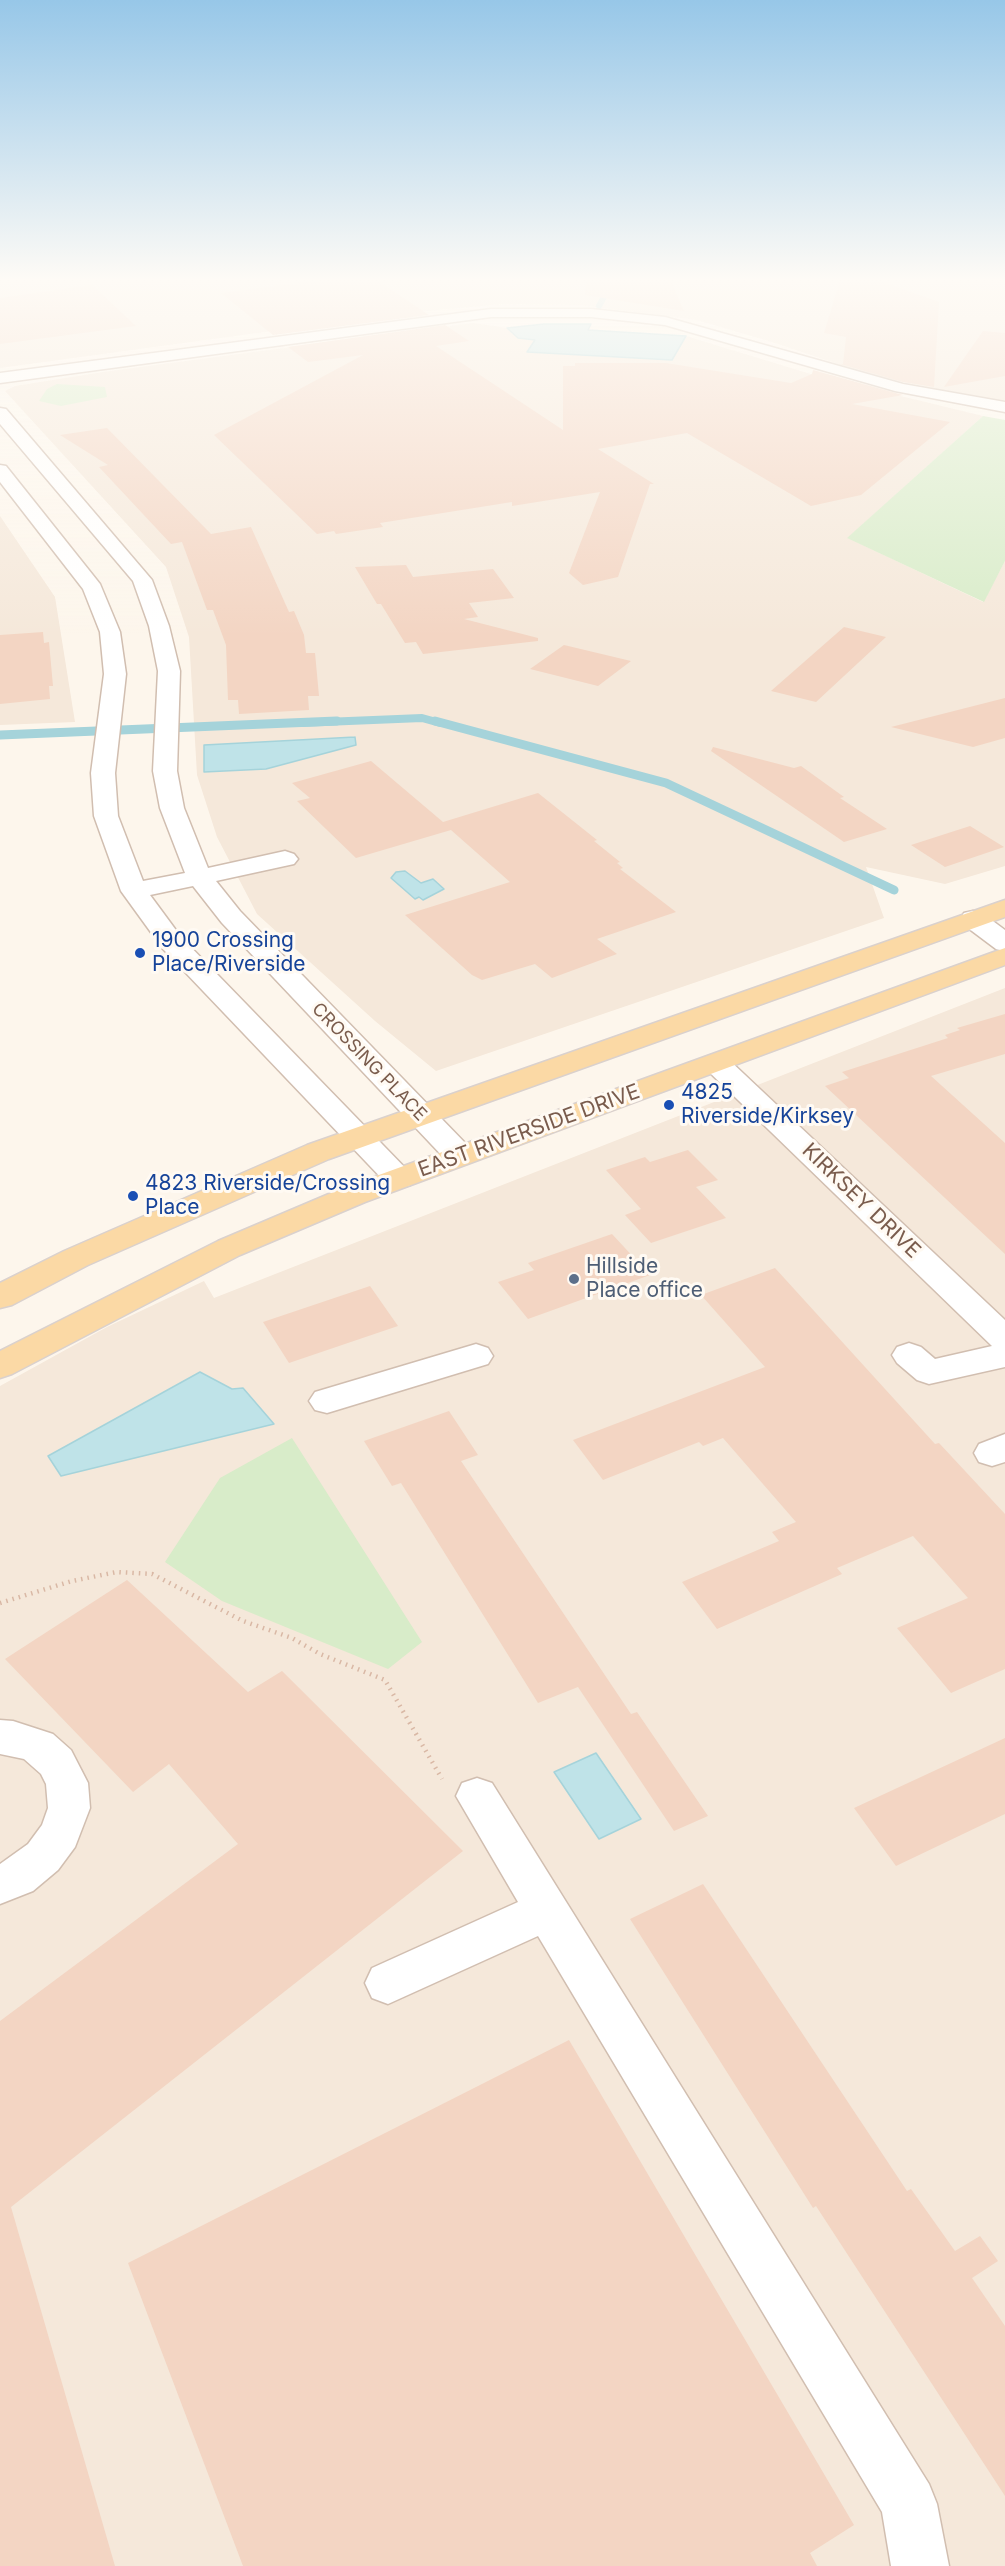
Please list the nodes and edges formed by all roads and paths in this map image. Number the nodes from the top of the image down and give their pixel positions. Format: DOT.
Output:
graph roads {
  1 [pos="949,397"];
  2 [pos="1005,407"];
  3 [pos="0,413"];
  4 [pos="0,470"];
  5 [pos="285,859"];
  6 [pos="199,877"];
  7 [pos="134,891"];
  8 [pos="1005,908"];
  9 [pos="973,919"];
  10 [pos="1005,943"];
  11 [pos="1005,956"];
  12 [pos="717,1064"];
  13 [pos="419,1114"];
  14 [pos="358,1137"];
  15 [pos="459,1155"];
  16 [pos="399,1178"];
  17 [pos="0,1297"];
  18 [pos="1005,1339"];
  19 [pos="909,1355"];
  20 [pos="1005,1355"];
  21 [pos="476,1356"];
  22 [pos="0,1366"];
  23 [pos="327,1401"];
  24 [pos="0,1603"];
  25 [pos="0,1737"];
  26 [pos="477,1796"];
  27 [pos="0,1884"];
  28 [pos="548,1911"];
  29 [pos="388,1983"];
  30 [pos="920,2566"];
  1 -- 2 [label="street"];
  3 -- 6 [label="street, CROSSING PLACE"];
  4 -- 7 [label="street"];
  5 -- 6 [label="street"];
  6 -- 7 [label="street"];
  6 -- 13 [label="street, CROSSING PLACE"];
  7 -- 14 [label="street"];
  8 -- 9 [label="main road"];
  9 -- 10 [label="street"];
  9 -- 13 [label="main road"];
  11 -- 12 [label="main road, EAST RIVERSIDE DRIVE"];
  12 -- 15 [label="main road, EAST RIVERSIDE DRIVE"];
  12 -- 18 [label="street, KIRKSEY DRIVE"];
  13 -- 14 [label="main road"];
  13 -- 15 [label="street, CROSSING PLACE"];
  14 -- 16 [label="street"];
  14 -- 17 [label="main road"];
  15 -- 16 [label="main road, EAST RIVERSIDE DRIVE"];
  16 -- 22 [label="main road, EAST RIVERSIDE DRIVE"];
  19 -- 20 [label="street"];
  21 -- 23 [label="street"];
  24 -- 26 [label="path"];
  25 -- 27 [label="street"];
  26 -- 28 [label="street"];
  28 -- 29 [label="street"];
  28 -- 30 [label="street"];
}
